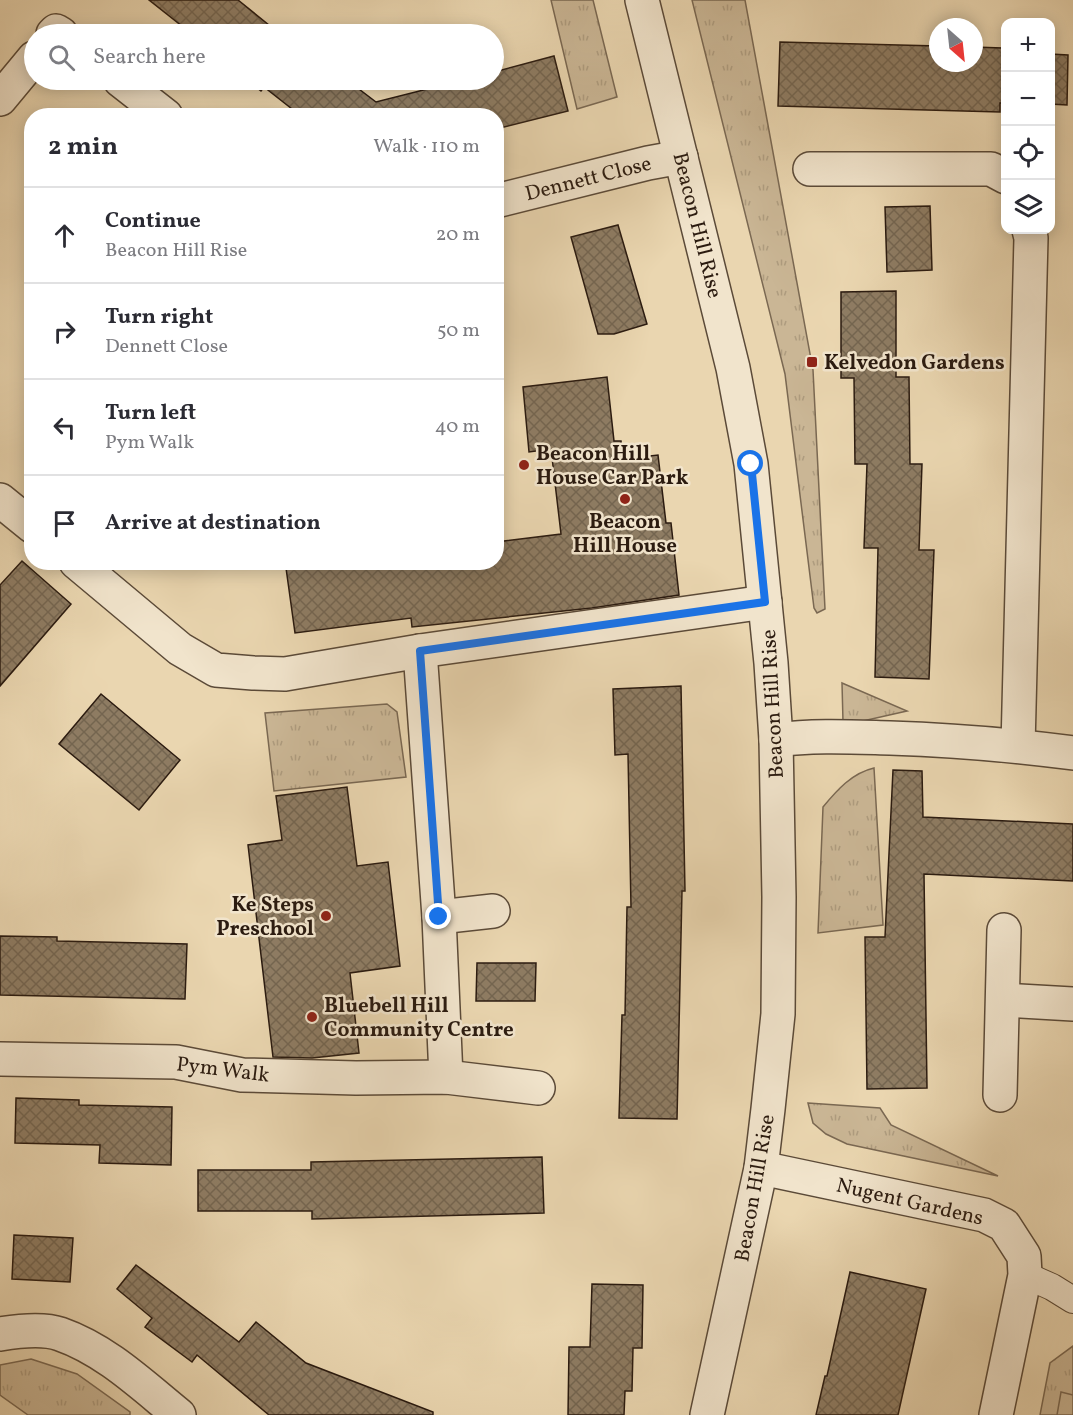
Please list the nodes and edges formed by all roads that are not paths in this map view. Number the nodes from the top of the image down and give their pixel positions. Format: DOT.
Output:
graph roads {
  1 [pos="642,0"];
  2 [pos="24,70"];
  3 [pos="133,90"];
  4 [pos="0,99"];
  5 [pos="156,108"];
  6 [pos="681,156"];
  7 [pos="810,169"];
  8 [pos="1001,175"];
  9 [pos="504,199"];
  10 [pos="1030,234"];
  11 [pos="0,500"];
  12 [pos="24,520"];
  13 [pos="86,570"];
  14 [pos="765,602"];
  15 [pos="420,651"];
  16 [pos="776,740"];
  17 [pos="1018,746"];
  18 [pos="1073,753"];
  19 [pos="493,911"];
  20 [pos="439,917"];
  21 [pos="1004,930"];
  22 [pos="1003,1000"];
  23 [pos="1073,1004"];
  24 [pos="0,1059"];
  25 [pos="446,1077"];
  26 [pos="538,1088"];
  27 [pos="1000,1095"];
  28 [pos="761,1168"];
  29 [pos="1025,1275"];
  30 [pos="1073,1300"];
  31 [pos="0,1334"];
  32 [pos="179,1415"];
  33 [pos="707,1415"];
  34 [pos="996,1415"];
  1 -- 6 [label="street, Beacon Hill Rise"];
  2 -- 4 [label="street"];
  3 -- 5 [label="street"];
  6 -- 9 [label="street, Dennett Close"];
  6 -- 14 [label="street, Beacon Hill Rise"];
  7 -- 8 [label="street"];
  10 -- 17 [label="street"];
  11 -- 12 [label="street"];
  13 -- 15 [label="street"];
  14 -- 15 [label="street"];
  14 -- 16 [label="street, Beacon Hill Rise"];
  15 -- 20 [label="street"];
  16 -- 17 [label="street"];
  16 -- 28 [label="street, Beacon Hill Rise"];
  17 -- 18 [label="street"];
  19 -- 20 [label="street"];
  20 -- 25 [label="street"];
  21 -- 22 [label="street"];
  22 -- 23 [label="street"];
  22 -- 27 [label="street"];
  24 -- 25 [label="street, Pym Walk"];
  25 -- 26 [label="street, Pym Walk"];
  28 -- 29 [label="street, Nugent Gardens"];
  28 -- 33 [label="street, Beacon Hill Rise"];
  29 -- 30 [label="lane"];
  29 -- 34 [label="street, Nugent Gardens"];
  31 -- 32 [label="street"];
}
